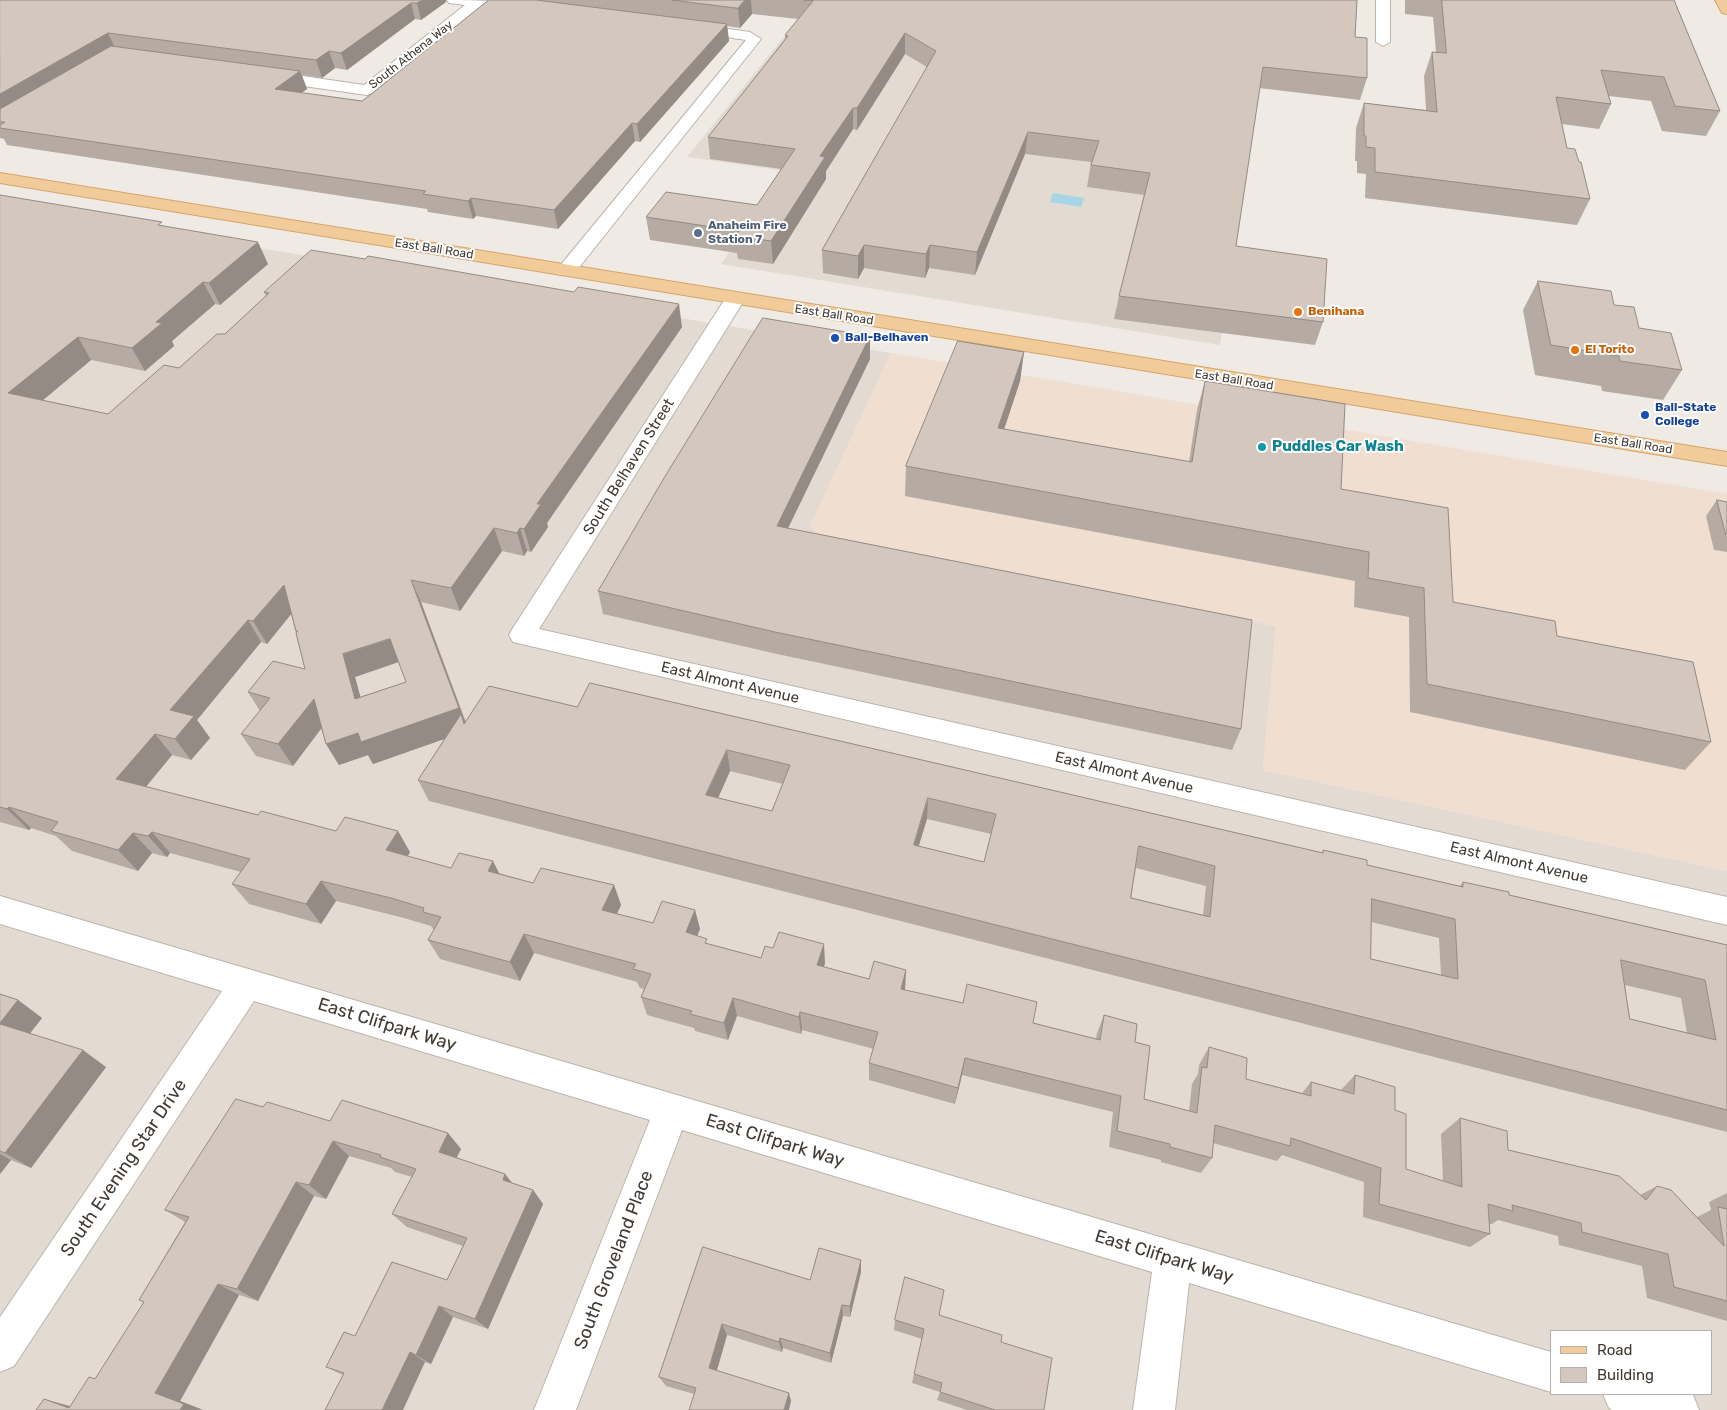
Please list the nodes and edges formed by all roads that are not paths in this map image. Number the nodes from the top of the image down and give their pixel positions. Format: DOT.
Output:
graph roads {
  1 [pos="454,0"];
  2 [pos="1383,0"];
  3 [pos="1722,0"];
  4 [pos="477,3"];
  5 [pos="534,10"];
  6 [pos="1727,10"];
  7 [pos="675,26"];
  8 [pos="1383,42"];
  9 [pos="251,74"];
  10 [pos="0,178"];
  11 [pos="566,271"];
  12 [pos="735,299"];
  13 [pos="1727,460"];
  14 [pos="522,635"];
  15 [pos="0,910"];
  16 [pos="1727,911"];
  17 [pos="247,984"];
  18 [pos="672,1110"];
  19 [pos="1173,1259"];
  20 [pos="0,1352"];
  21 [pos="1550,1372"];
  22 [pos="1626,1395"];
  23 [pos="555,1410"];
  24 [pos="1154,1410"];
  25 [pos="1678,1410"];
  1 -- 4 [label="street"];
  2 -- 8 [label="street"];
  3 -- 6 [label="main road"];
  4 -- 5 [label="street"];
  4 -- 9 [label="street, South Athena Way"];
  7 -- 11 [label="street"];
  10 -- 11 [label="main road, East Ball Road"];
  11 -- 12 [label="main road, East Ball Road"];
  12 -- 13 [label="main road, East Ball Road"];
  12 -- 14 [label="street, South Belhaven Street"];
  14 -- 16 [label="street, East Almont Avenue"];
  15 -- 17 [label="street, East Clifpark Way"];
  17 -- 18 [label="street, East Clifpark Way"];
  17 -- 20 [label="street, South Evening Star Drive"];
  18 -- 19 [label="street, East Clifpark Way"];
  18 -- 23 [label="street, South Groveland Place"];
  19 -- 21 [label="street, East Clifpark Way"];
  19 -- 24 [label="street"];
  22 -- 25 [label="street"];
}
